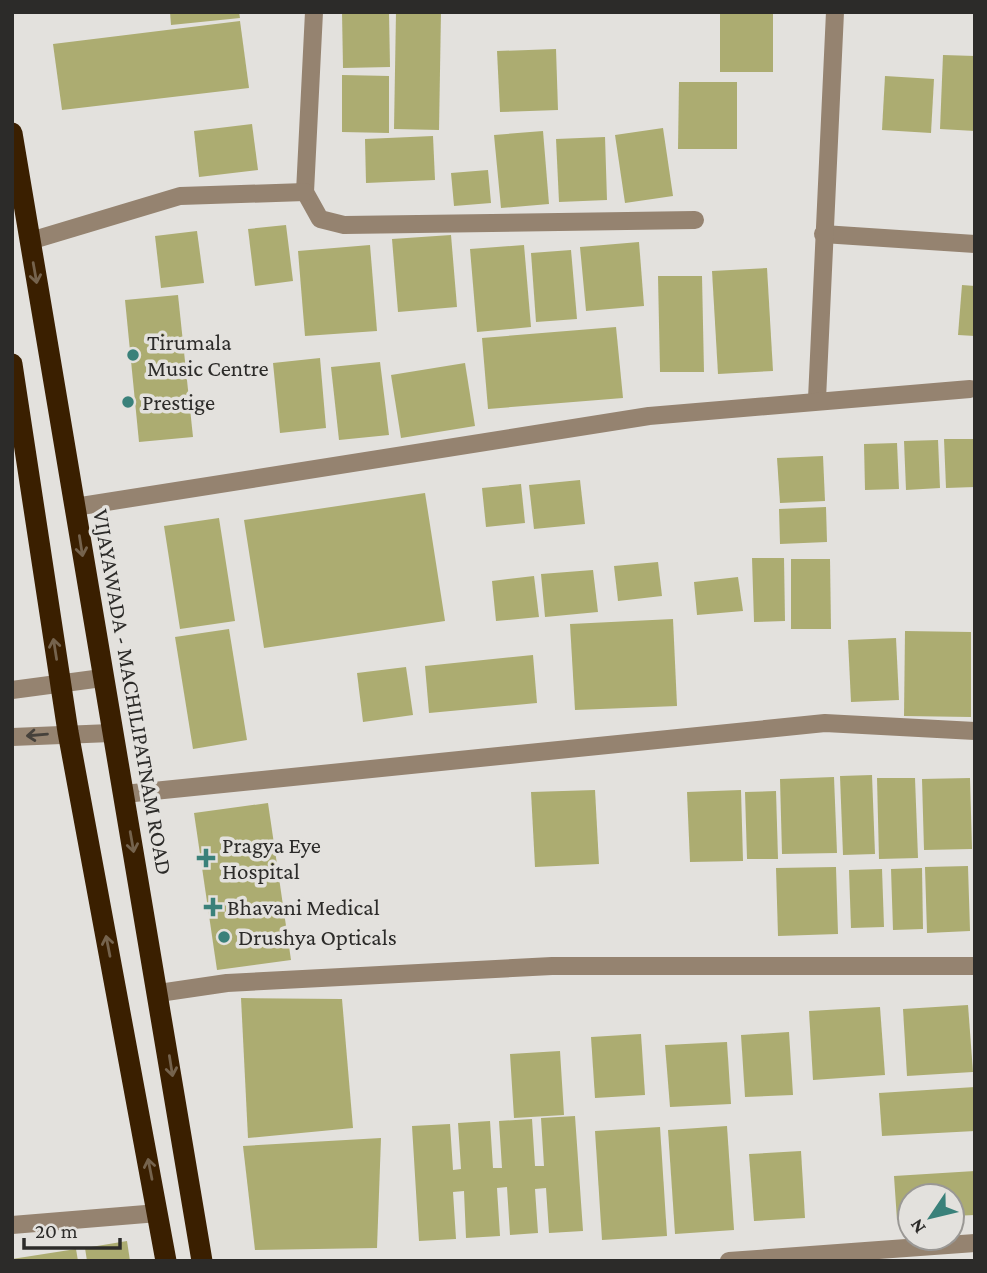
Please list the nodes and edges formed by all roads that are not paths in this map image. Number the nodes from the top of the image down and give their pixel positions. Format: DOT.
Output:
graph roads {
  1 [pos="314,12"];
  2 [pos="835,12"];
  3 [pos="12,133"];
  4 [pos="305,192"];
  5 [pos="695,220"];
  6 [pos="823,234"];
  7 [pos="30,242"];
  8 [pos="975,244"];
  9 [pos="12,364"];
  10 [pos="970,389"];
  11 [pos="817,399"];
  12 [pos="75,506"];
  13 [pos="102,678"];
  14 [pos="60,684"];
  15 [pos="12,690"];
  16 [pos="975,731"];
  17 [pos="68,732"];
  18 [pos="111,733"];
  19 [pos="12,737"];
  20 [pos="124,794"];
  21 [pos="975,966"];
  22 [pos="159,993"];
  23 [pos="158,1213"];
  24 [pos="12,1225"];
  25 [pos="975,1243"];
  26 [pos="895,1256"];
  27 [pos="166,1261"];
  28 [pos="202,1261"];
  29 [pos="729,1261"];
  1 -- 4 [label="street"];
  2 -- 6 [label="street"];
  3 -- 7 [label="highway, VIJAYAWADA - MACHILIPATNAM ROAD"];
  4 -- 5 [label="street"];
  4 -- 7 [label="street"];
  6 -- 8 [label="street"];
  6 -- 11 [label="street"];
  7 -- 12 [label="highway, VIJAYAWADA - MACHILIPATNAM ROAD, one-way"];
  14 -- 9 [label="highway, one-way"];
  10 -- 11 [label="street"];
  11 -- 12 [label="street"];
  12 -- 13 [label="highway, VIJAYAWADA - MACHILIPATNAM ROAD, one-way"];
  13 -- 14 [label="street"];
  13 -- 18 [label="highway, VIJAYAWADA - MACHILIPATNAM ROAD"];
  14 -- 15 [label="street"];
  14 -- 17 [label="highway"];
  16 -- 20 [label="street"];
  17 -- 18 [label="street"];
  17 -- 19 [label="street, one-way"];
  23 -- 17 [label="highway, one-way"];
  18 -- 20 [label="highway, VIJAYAWADA - MACHILIPATNAM ROAD"];
  20 -- 22 [label="highway, VIJAYAWADA - MACHILIPATNAM ROAD, one-way"];
  21 -- 22 [label="street"];
  22 -- 28 [label="highway, VIJAYAWADA - MACHILIPATNAM ROAD, one-way"];
  23 -- 24 [label="street"];
  23 -- 27 [label="highway"];
  25 -- 26 [label="street"];
  26 -- 29 [label="street"];
}
